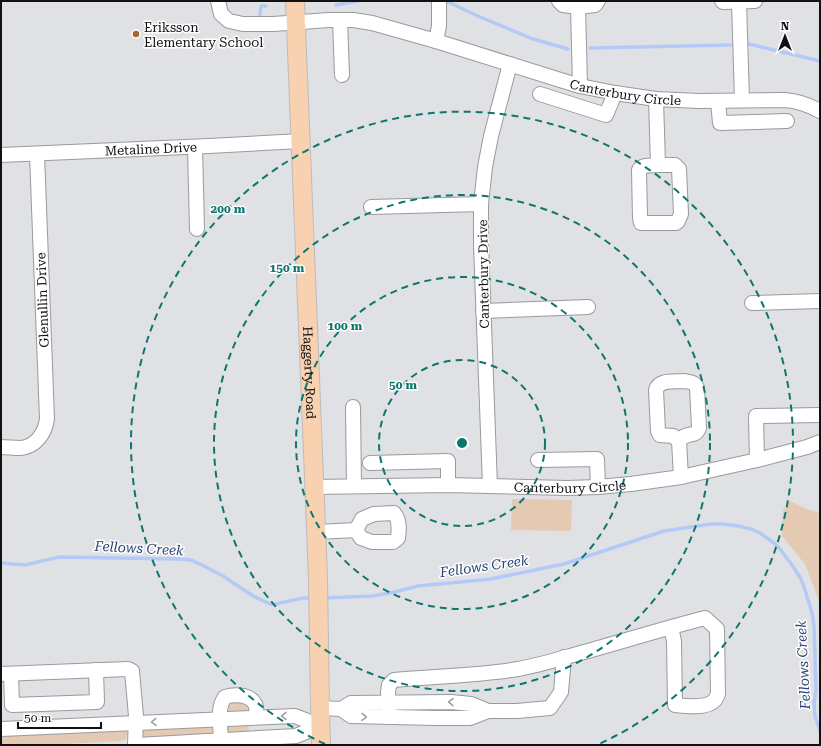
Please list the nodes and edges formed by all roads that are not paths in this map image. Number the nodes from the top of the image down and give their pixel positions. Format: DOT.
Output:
graph roads {
  1 [pos="218,1"];
  2 [pos="295,1"];
  3 [pos="439,1"];
  4 [pos="559,1"];
  5 [pos="598,1"];
  6 [pos="722,1"];
  7 [pos="755,1"];
  8 [pos="739,2"];
  9 [pos="578,7"];
  10 [pos="340,20"];
  11 [pos="296,22"];
  12 [pos="436,41"];
  13 [pos="510,64"];
  14 [pos="342,75"];
  15 [pos="580,86"];
  16 [pos="615,93"];
  17 [pos="540,94"];
  18 [pos="656,99"];
  19 [pos="742,100"];
  20 [pos="718,101"];
  21 [pos="820,111"];
  22 [pos="787,121"];
  23 [pos="301,141"];
  24 [pos="195,147"];
  25 [pos="37,154"];
  26 [pos="1,155"];
  27 [pos="658,165"];
  28 [pos="481,204"];
  29 [pos="371,207"];
  30 [pos="197,229"];
  31 [pos="820,301"];
  32 [pos="752,303"];
  33 [pos="588,307"];
  34 [pos="483,311"];
  35 [pos="353,407"];
  36 [pos="820,415"];
  37 [pos="679,441"];
  38 [pos="820,442"];
  39 [pos="1,447"];
  40 [pos="538,460"];
  41 [pos="757,460"];
  42 [pos="370,463"];
  43 [pos="681,477"];
  44 [pos="354,486"];
  45 [pos="448,486"];
  46 [pos="490,486"];
  47 [pos="314,487"];
  48 [pos="598,487"];
  49 [pos="356,530"];
  50 [pos="316,532"];
  51 [pos="672,627"];
  52 [pos="564,657"];
  53 [pos="96,670"];
  54 [pos="6,674"];
  55 [pos="388,703"];
  56 [pos="320,708"];
  57 [pos="341,709"];
  58 [pos="488,711"];
  59 [pos="256,717"];
  60 [pos="389,717"];
  61 [pos="220,719"];
  62 [pos="136,723"];
  63 [pos="320,726"];
  64 [pos="1,729"];
  65 [pos="221,741"];
  66 [pos="136,745"];
  67 [pos="321,745"];
  1 -- 11 [label="street, Canterbury Circle"];
  2 -- 11 [label="main road, Haggerty Road"];
  3 -- 12 [label="street"];
  4 -- 9 [label="street"];
  5 -- 9 [label="street"];
  6 -- 8 [label="street"];
  7 -- 8 [label="street"];
  8 -- 19 [label="street"];
  9 -- 15 [label="street"];
  10 -- 11 [label="street, Canterbury Circle"];
  10 -- 12 [label="street, Canterbury Circle"];
  10 -- 14 [label="street"];
  11 -- 23 [label="main road, Haggerty Road"];
  12 -- 13 [label="street, Canterbury Circle"];
  13 -- 15 [label="street, Canterbury Circle"];
  13 -- 28 [label="street, Canterbury Drive"];
  15 -- 16 [label="street, Canterbury Circle"];
  16 -- 17 [label="street"];
  16 -- 18 [label="street, Canterbury Circle"];
  18 -- 20 [label="street, Canterbury Circle"];
  18 -- 27 [label="street"];
  19 -- 20 [label="street, Canterbury Circle"];
  19 -- 21 [label="street, Canterbury Circle"];
  20 -- 22 [label="street"];
  23 -- 24 [label="street, Metaline Drive"];
  23 -- 47 [label="main road, Haggerty Road"];
  24 -- 25 [label="street, Metaline Drive"];
  24 -- 30 [label="street"];
  25 -- 26 [label="street, Metaline Drive"];
  25 -- 39 [label="street, Glenullin Drive"];
  27 -- 27 [label="street"];
  28 -- 29 [label="street"];
  28 -- 34 [label="street, Canterbury Drive"];
  31 -- 32 [label="street"];
  33 -- 34 [label="street"];
  34 -- 46 [label="street, Canterbury Drive"];
  35 -- 44 [label="street"];
  36 -- 41 [label="street"];
  37 -- 37 [label="street"];
  37 -- 43 [label="street"];
  38 -- 41 [label="street, Canterbury Circle"];
  40 -- 48 [label="street"];
  41 -- 43 [label="street, Canterbury Circle"];
  42 -- 45 [label="street"];
  43 -- 48 [label="street, Canterbury Circle"];
  44 -- 45 [label="street, Canterbury Circle"];
  44 -- 47 [label="street, Canterbury Circle"];
  45 -- 46 [label="street, Canterbury Circle"];
  46 -- 48 [label="street, Canterbury Circle"];
  47 -- 50 [label="main road, Haggerty Road"];
  49 -- 50 [label="street"];
  50 -- 56 [label="main road, Haggerty Road"];
  51 -- 51 [label="street"];
  51 -- 52 [label="street"];
  52 -- 55 [label="street"];
  52 -- 58 [label="street"];
  53 -- 54 [label="street"];
  53 -- 54 [label="street"];
  53 -- 62 [label="street"];
  55 -- 57 [label="street"];
  58 -- 55 [label="street, one-way"];
  55 -- 60 [label="street"];
  56 -- 57 [label="street"];
  56 -- 63 [label="main road, Haggerty Road"];
  57 -- 60 [label="street, one-way"];
  58 -- 60 [label="street"];
  59 -- 61 [label="street"];
  59 -- 61 [label="street"];
  63 -- 59 [label="street, one-way"];
  61 -- 62 [label="street, one-way"];
  61 -- 65 [label="street"];
  62 -- 64 [label="street"];
  62 -- 66 [label="street"];
  63 -- 65 [label="street"];
  63 -- 67 [label="main road, Haggerty Road"];
  65 -- 66 [label="street"];
}
